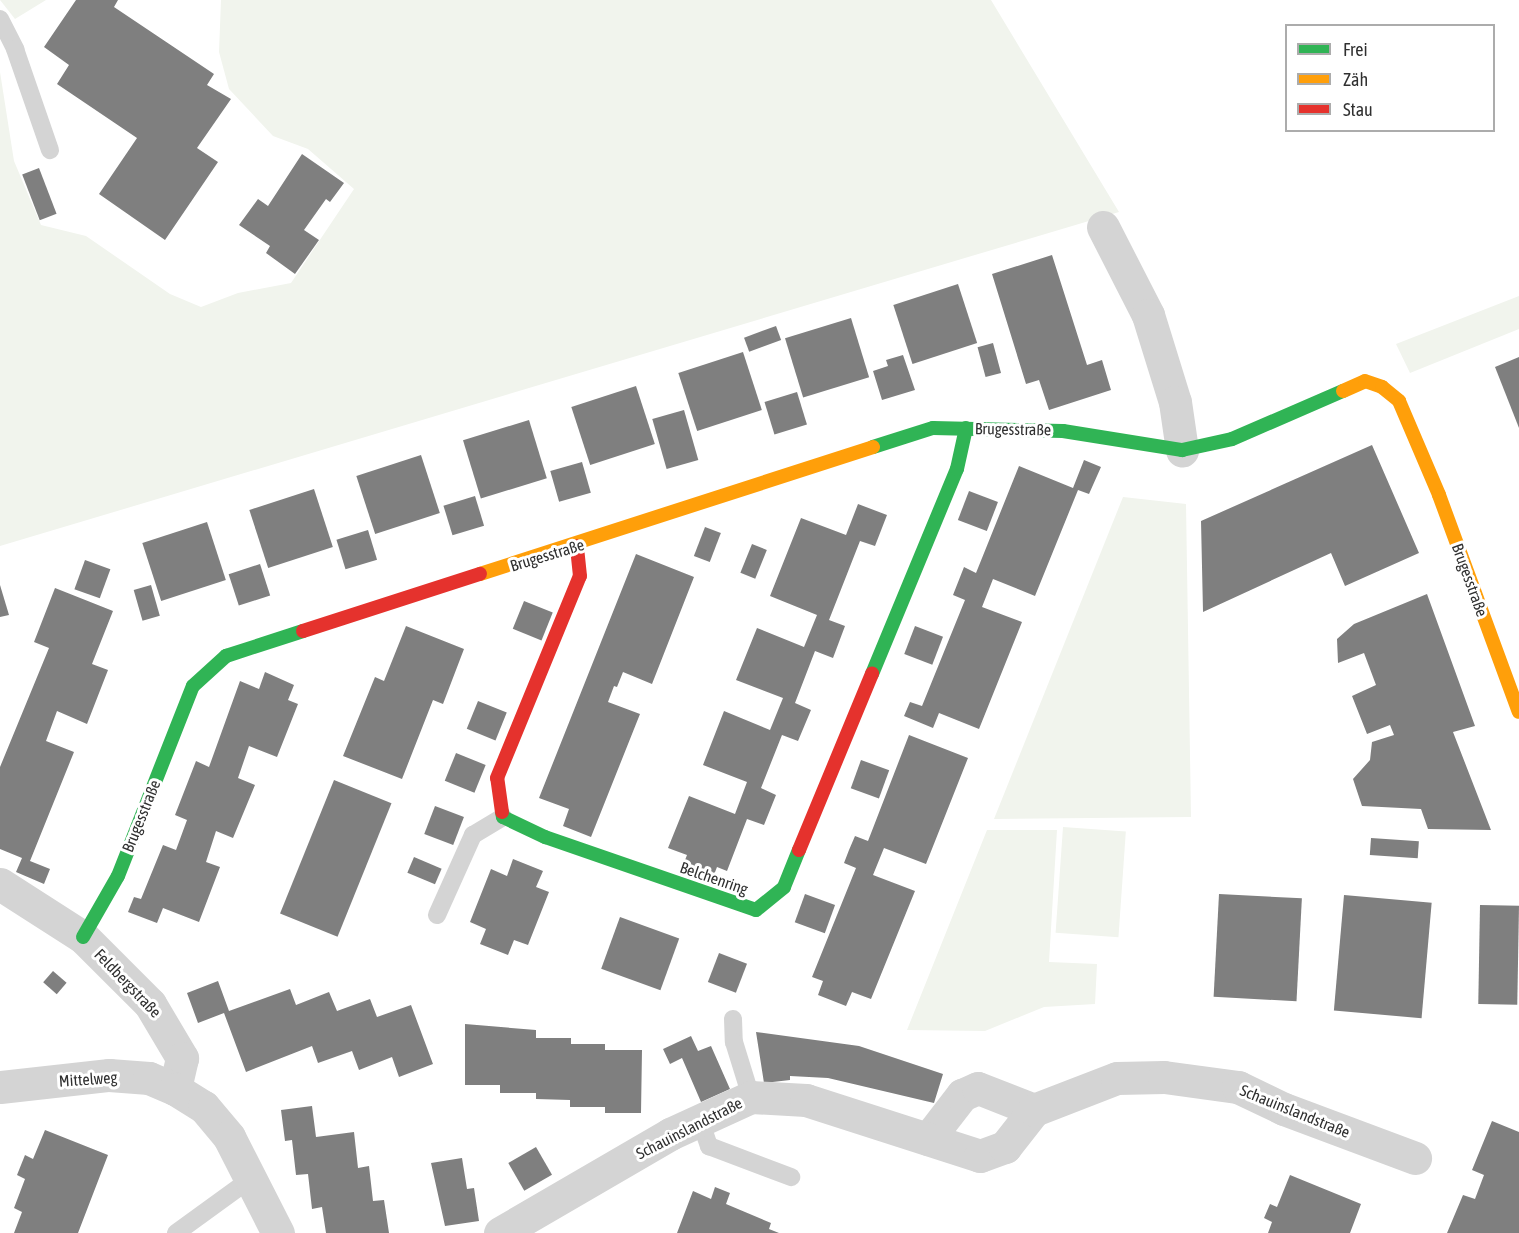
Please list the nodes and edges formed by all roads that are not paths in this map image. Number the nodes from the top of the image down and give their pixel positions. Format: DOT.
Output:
graph roads {
  1 [pos="0,19"];
  2 [pos="50,150"];
  3 [pos="1103,227"];
  4 [pos="966,428"];
  5 [pos="1182,450"];
  6 [pos="577,546"];
  7 [pos="1519,712"];
  8 [pos="503,817"];
  9 [pos="0,884"];
  10 [pos="437,915"];
  11 [pos="83,937"];
  12 [pos="733,1019"];
  13 [pos="0,1087"];
  14 [pos="175,1089"];
  15 [pos="751,1097"];
  16 [pos="1034,1110"];
  17 [pos="700,1120"];
  18 [pos="928,1139"];
  19 [pos="1415,1158"];
  20 [pos="253,1177"];
  21 [pos="791,1178"];
  22 [pos="176,1233"];
  23 [pos="278,1233"];
  24 [pos="500,1233"];
  1 -- 2 [label="lane"];
  3 -- 5 [label="street"];
  4 -- 5 [label="street, Brugesstraße"];
  4 -- 6 [label="street, Brugesstraße"];
  4 -- 8 [label="street, Belchenring"];
  5 -- 7 [label="street, Brugesstraße"];
  6 -- 8 [label="street"];
  6 -- 11 [label="street, Brugesstraße"];
  8 -- 10 [label="lane"];
  9 -- 11 [label="street, Feldbergstraße"];
  11 -- 14 [label="street, Feldbergstraße"];
  12 -- 15 [label="lane"];
  13 -- 14 [label="street, Mittelweg"];
  14 -- 20 [label="street"];
  15 -- 17 [label="street, Schauinslandstraße"];
  15 -- 18 [label="street, Schauinslandstraße"];
  16 -- 18 [label="street, Schauinslandstraße"];
  16 -- 18 [label="street"];
  16 -- 19 [label="street, Schauinslandstraße"];
  17 -- 21 [label="lane"];
  17 -- 24 [label="street, Schauinslandstraße"];
  20 -- 22 [label="lane"];
  20 -- 23 [label="street"];
}
